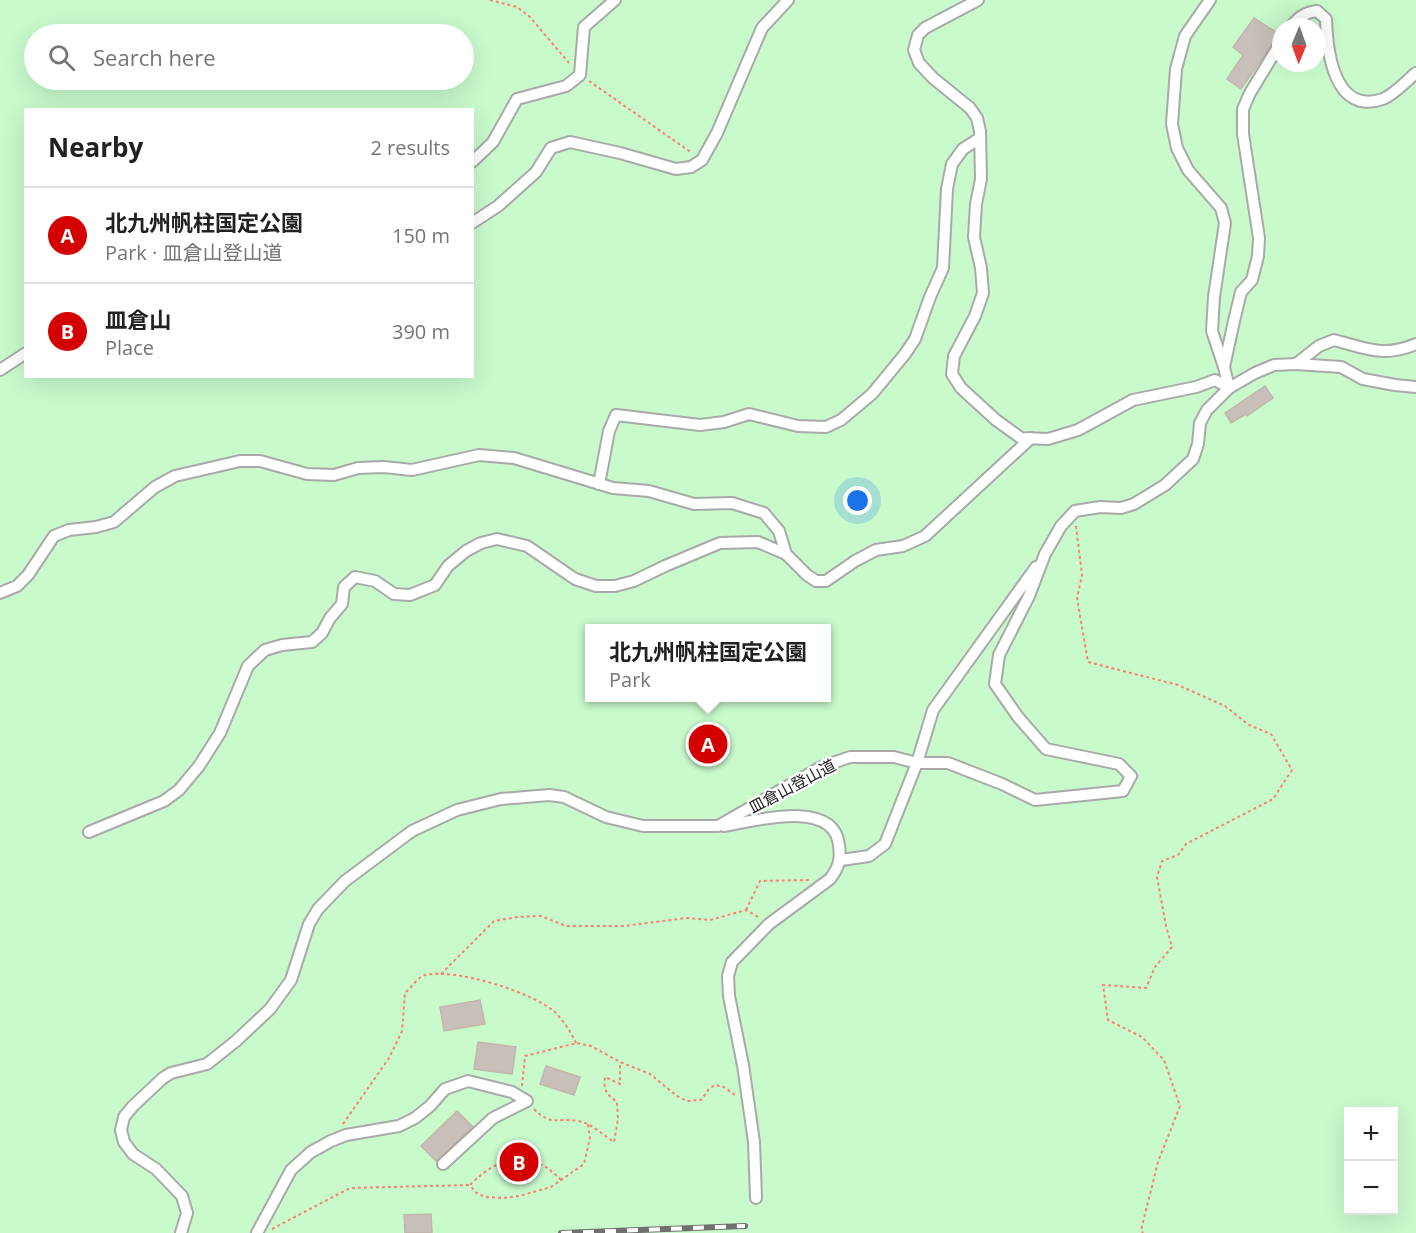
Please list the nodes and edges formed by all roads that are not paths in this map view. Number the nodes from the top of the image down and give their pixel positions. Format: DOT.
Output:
graph roads {
  1 [pos="615,0"];
  2 [pos="788,0"];
  3 [pos="978,0"];
  4 [pos="1210,0"];
  5 [pos="1300,18"];
  6 [pos="1325,18"];
  7 [pos="1326,19"];
  8 [pos="1272,57"];
  9 [pos="1416,73"];
  10 [pos="980,138"];
  11 [pos="474,160"];
  12 [pos="474,222"];
  13 [pos="1416,344"];
  14 [pos="24,354"];
  15 [pos="1296,364"];
  16 [pos="1224,366"];
  17 [pos="0,370"];
  18 [pos="1416,387"];
  19 [pos="1229,388"];
  20 [pos="1031,438"];
  21 [pos="599,484"];
  22 [pos="786,554"];
  23 [pos="1045,554"];
  24 [pos="0,593"];
  25 [pos="917,763"];
  26 [pos="718,826"];
  27 [pos="89,832"];
  28 [pos="841,860"];
  29 [pos="443,1164"];
  30 [pos="756,1198"];
  31 [pos="181,1233"];
  32 [pos="257,1233"];
  1 -- 11 [label="street"];
  2 -- 12 [label="street"];
  3 -- 10 [label="street"];
  4 -- 16 [label="street"];
  5 -- 6 [label="street"];
  7 -- 9 [label="street"];
  8 -- 16 [label="street"];
  10 -- 20 [label="street"];
  10 -- 21 [label="street"];
  13 -- 15 [label="street"];
  14 -- 17 [label="street"];
  15 -- 18 [label="street"];
  15 -- 19 [label="street"];
  16 -- 19 [label="street"];
  19 -- 20 [label="street"];
  19 -- 23 [label="street, 皿倉山登山道"];
  20 -- 22 [label="street"];
  21 -- 22 [label="street"];
  21 -- 24 [label="street"];
  22 -- 27 [label="street"];
  23 -- 25 [label="street"];
  23 -- 25 [label="street, 皿倉山登山道"];
  25 -- 26 [label="street, 皿倉山登山道"];
  25 -- 28 [label="street"];
  26 -- 28 [label="street"];
  26 -- 31 [label="street, 皿倉山登山道"];
  28 -- 30 [label="street"];
  29 -- 32 [label="street"];
}
